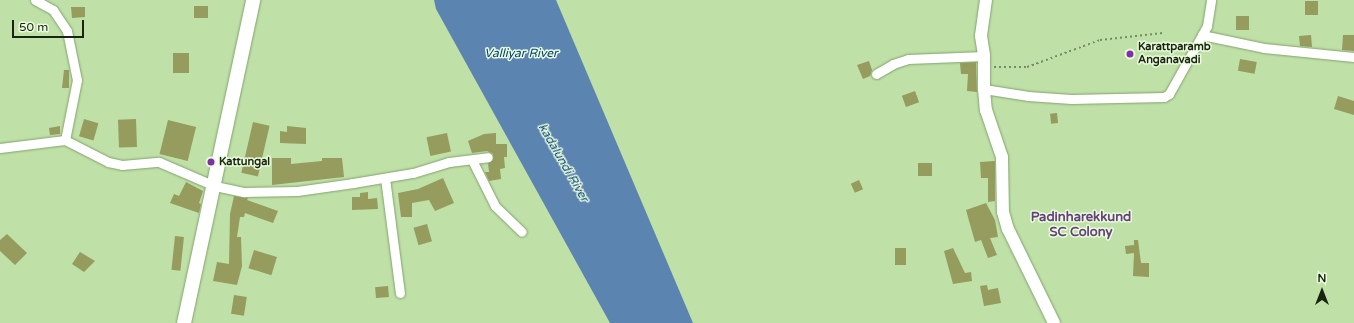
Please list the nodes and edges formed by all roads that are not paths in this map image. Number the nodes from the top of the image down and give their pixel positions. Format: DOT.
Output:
graph roads {
  1 [pos="36,0"];
  2 [pos="253,0"];
  3 [pos="986,0"];
  4 [pos="1211,0"];
  5 [pos="1202,36"];
  6 [pos="1354,58"];
  7 [pos="984,61"];
  8 [pos="876,74"];
  9 [pos="984,88"];
  10 [pos="65,140"];
  11 [pos="0,148"];
  12 [pos="488,158"];
  13 [pos="472,160"];
  14 [pos="384,178"];
  15 [pos="215,186"];
  16 [pos="522,232"];
  17 [pos="400,293"];
  18 [pos="184,323"];
  19 [pos="1054,323"];
  1 -- 10 [label="street"];
  2 -- 15 [label="main road"];
  3 -- 7 [label="main road"];
  4 -- 5 [label="street"];
  5 -- 6 [label="street"];
  5 -- 9 [label="street"];
  7 -- 8 [label="street"];
  7 -- 9 [label="main road"];
  9 -- 19 [label="main road"];
  10 -- 11 [label="street"];
  10 -- 15 [label="street"];
  12 -- 13 [label="street"];
  13 -- 14 [label="street"];
  13 -- 16 [label="street"];
  14 -- 15 [label="street"];
  14 -- 17 [label="street"];
  15 -- 18 [label="main road"];
}
